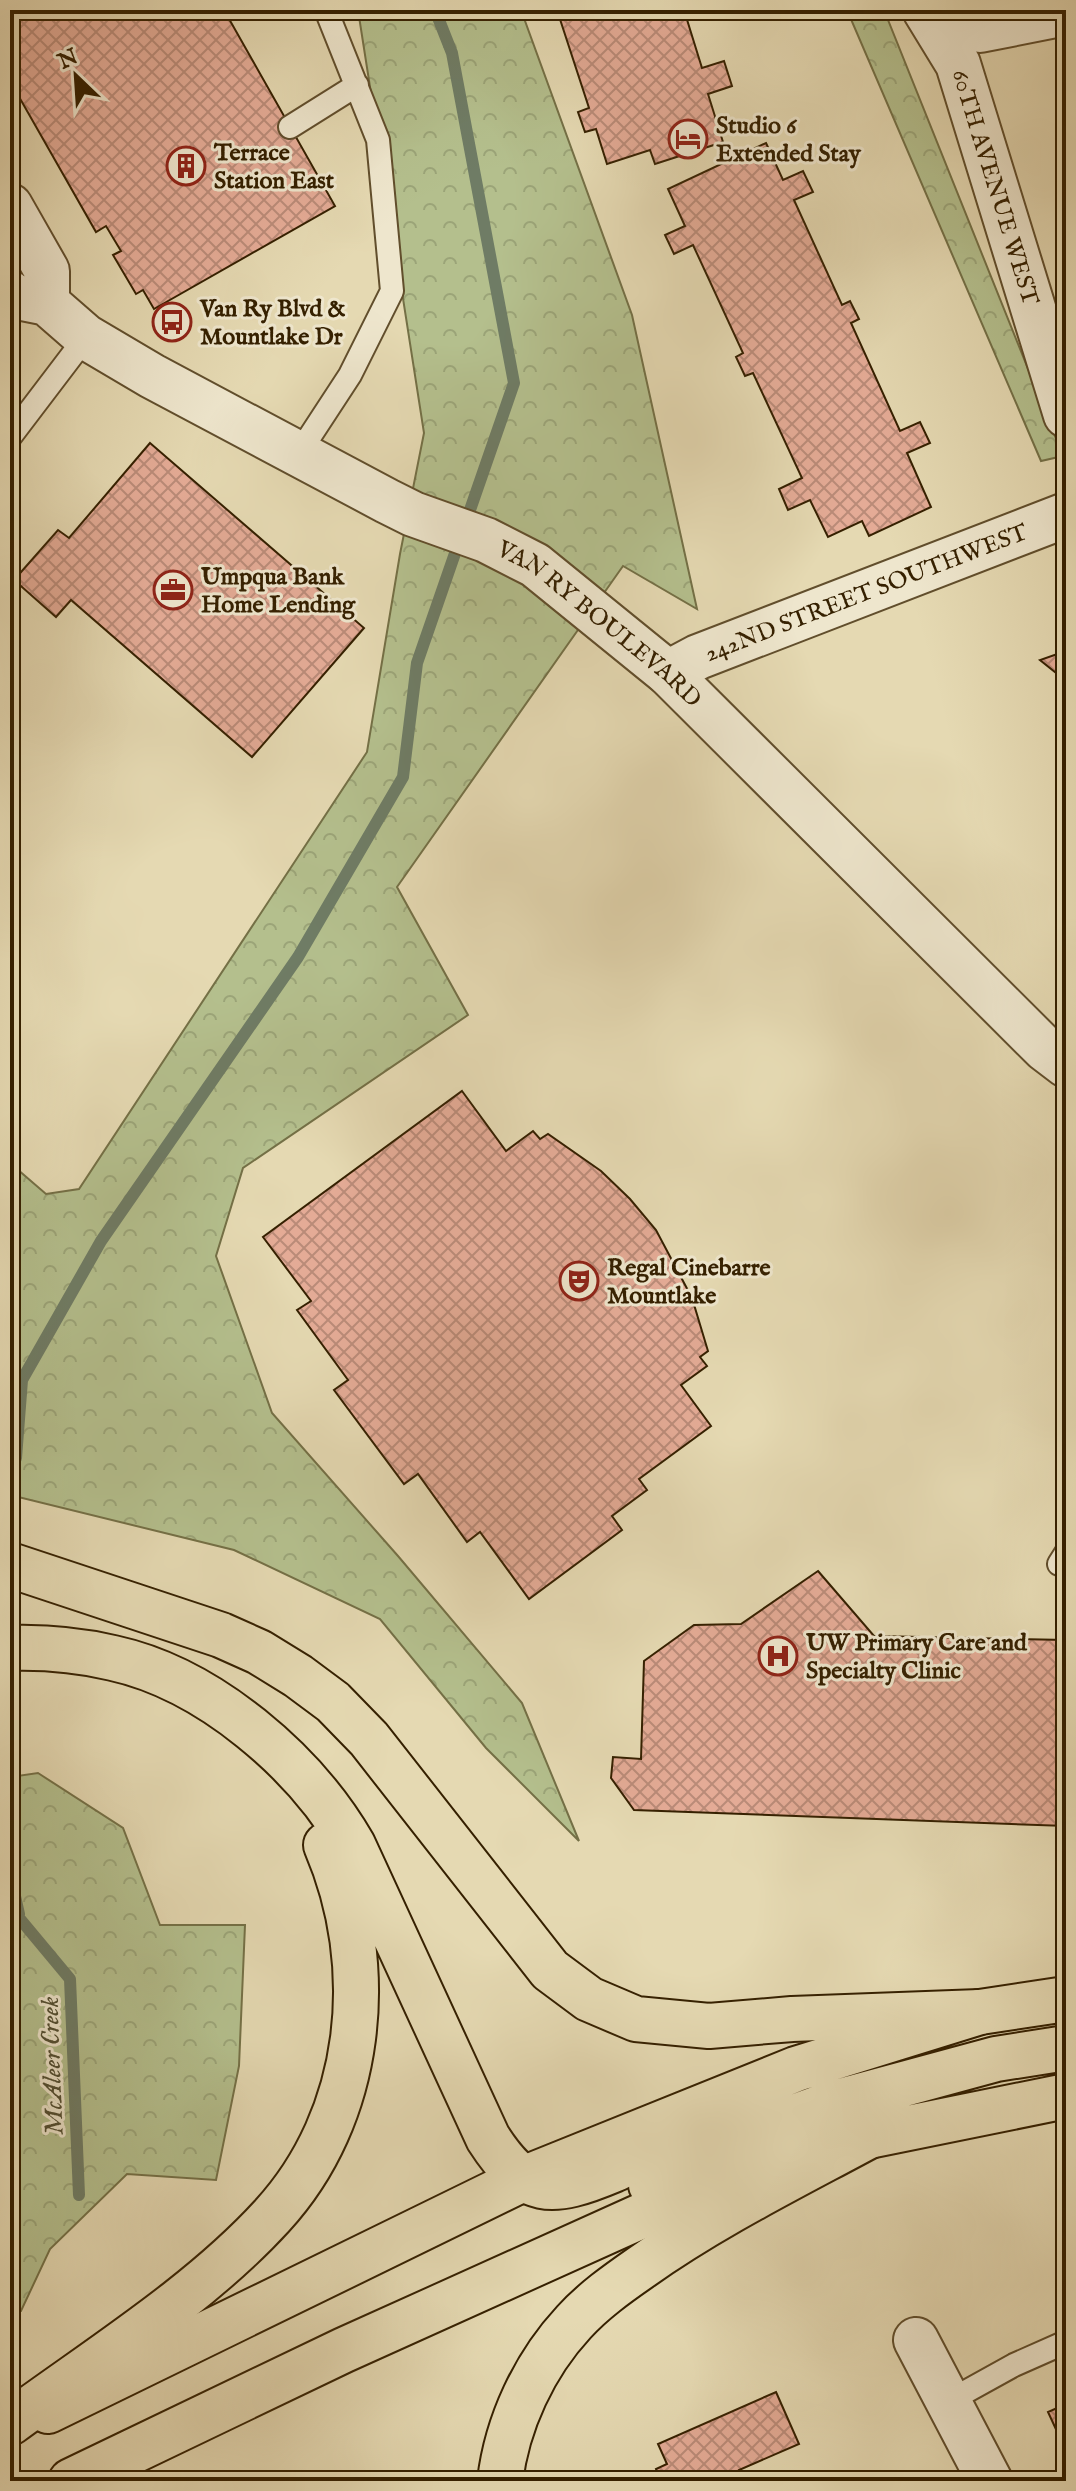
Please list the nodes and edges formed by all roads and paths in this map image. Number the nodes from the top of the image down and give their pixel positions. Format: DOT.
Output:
graph roads {
  1 [pos="326,10"];
  2 [pos="1066,13"];
  3 [pos="928,15"];
  4 [pos="357,85"];
  5 [pos="290,127"];
  6 [pos="10,206"];
  7 [pos="28,298"];
  8 [pos="86,337"];
  9 [pos="1066,415"];
  10 [pos="10,437"];
  11 [pos="299,453"];
  12 [pos="1066,515"];
  13 [pos="668,673"];
  14 [pos="1066,1065"];
  15 [pos="10,1565"];
  16 [pos="10,1648"];
  17 [pos="239,1719"];
  18 [pos="1066,1999"];
  19 [pos="980,2012"];
  20 [pos="1066,2048"];
  21 [pos="1066,2096"];
  22 [pos="869,2136"];
  23 [pos="678,2160"];
  24 [pos="523,2179"];
  25 [pos="916,2340"];
  26 [pos="1066,2342"];
  27 [pos="344,2350"];
  28 [pos="949,2401"];
  29 [pos="10,2423"];
  30 [pos="10,2429"];
  31 [pos="71,2481"];
  32 [pos="500,2481"];
  33 [pos="990,2481"];
  1 -- 4 [label="lane"];
  2 -- 3 [label="street"];
  3 -- 9 [label="street, 60TH AVENUE WEST"];
  4 -- 5 [label="lane"];
  4 -- 11 [label="lane"];
  6 -- 7 [label="street, VAN RY BOULEVARD"];
  7 -- 8 [label="street, VAN RY BOULEVARD"];
  8 -- 10 [label="lane"];
  8 -- 11 [label="street, VAN RY BOULEVARD"];
  11 -- 13 [label="street, VAN RY BOULEVARD"];
  12 -- 13 [label="street, 242ND STREET SOUTHWEST"];
  13 -- 14 [label="street, VAN RY BOULEVARD"];
  15 -- 19 [label="main road"];
  16 -- 17 [label="main road"];
  17 -- 24 [label="main road"];
  17 -- 29 [label="main road"];
  18 -- 19 [label="main road"];
  19 -- 24 [label="main road"];
  20 -- 23 [label="main road"];
  21 -- 22 [label="main road"];
  22 -- 27 [label="main road"];
  22 -- 32 [label="main road"];
  23 -- 24 [label="main road"];
  23 -- 27 [label="main road"];
  24 -- 30 [label="main road"];
  25 -- 28 [label="street"];
  26 -- 28 [label="lane"];
  27 -- 31 [label="main road"];
  28 -- 33 [label="street"];
}
